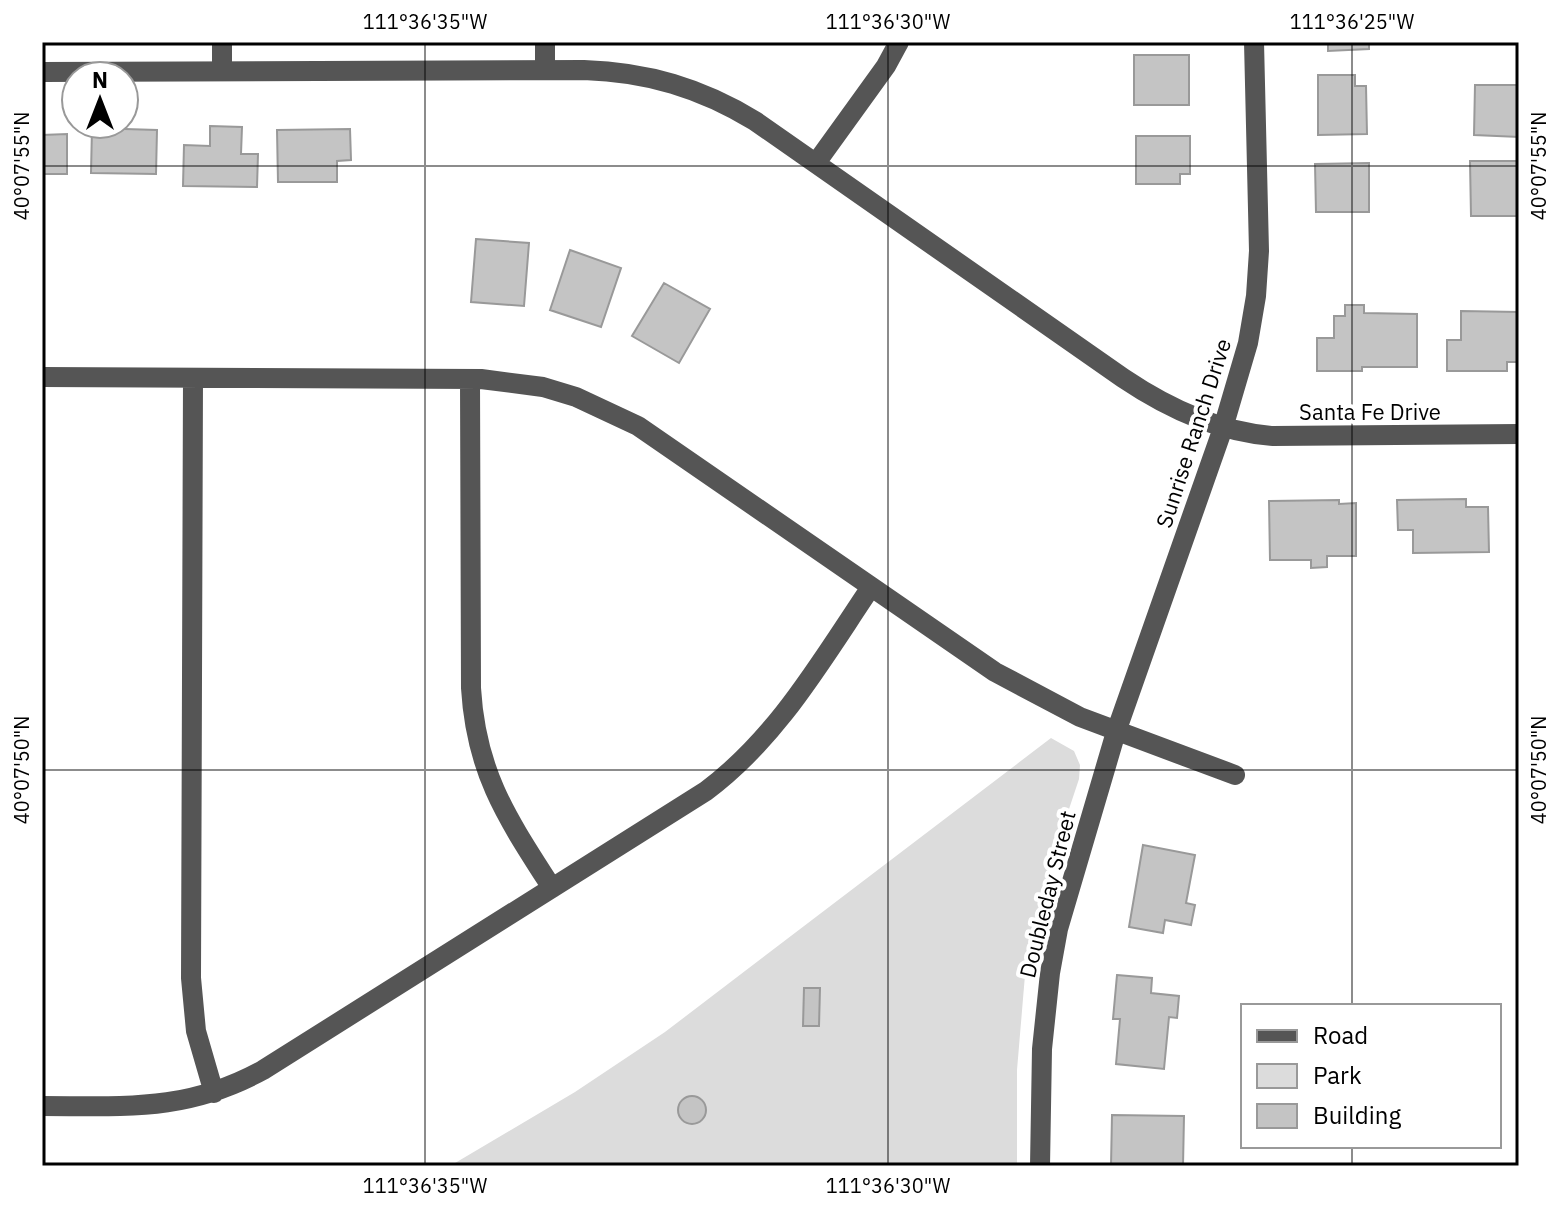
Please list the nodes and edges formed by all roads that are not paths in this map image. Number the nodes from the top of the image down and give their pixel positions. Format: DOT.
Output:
graph roads {
  1 [pos="222,42"];
  2 [pos="545,42"];
  3 [pos="899,42"];
  4 [pos="1254,42"];
  5 [pos="545,70"];
  6 [pos="222,71"];
  7 [pos="42,72"];
  8 [pos="816,163"];
  9 [pos="42,377"];
  10 [pos="193,378"];
  11 [pos="470,379"];
  12 [pos="1223,428"];
  13 [pos="1519,434"];
  14 [pos="871,587"];
  15 [pos="1116,732"];
  16 [pos="1235,775"];
  17 [pos="552,888"];
  18 [pos="214,1093"];
  19 [pos="42,1106"];
  20 [pos="1040,1166"];
  1 -- 6 [label="street"];
  2 -- 5 [label="street"];
  3 -- 8 [label="street"];
  4 -- 12 [label="street, Sunrise Ranch Drive"];
  5 -- 6 [label="street, Santa Fe Drive"];
  5 -- 8 [label="street, Santa Fe Drive"];
  6 -- 7 [label="street, Santa Fe Drive"];
  8 -- 12 [label="street, Santa Fe Drive"];
  9 -- 10 [label="street"];
  10 -- 11 [label="street"];
  10 -- 18 [label="street"];
  11 -- 14 [label="street"];
  11 -- 17 [label="street"];
  12 -- 13 [label="street, Santa Fe Drive"];
  12 -- 15 [label="street, Sunrise Ranch Drive"];
  14 -- 15 [label="street"];
  14 -- 17 [label="street"];
  15 -- 16 [label="street"];
  15 -- 20 [label="street, Doubleday Street"];
  17 -- 18 [label="street"];
  18 -- 19 [label="street"];
}
